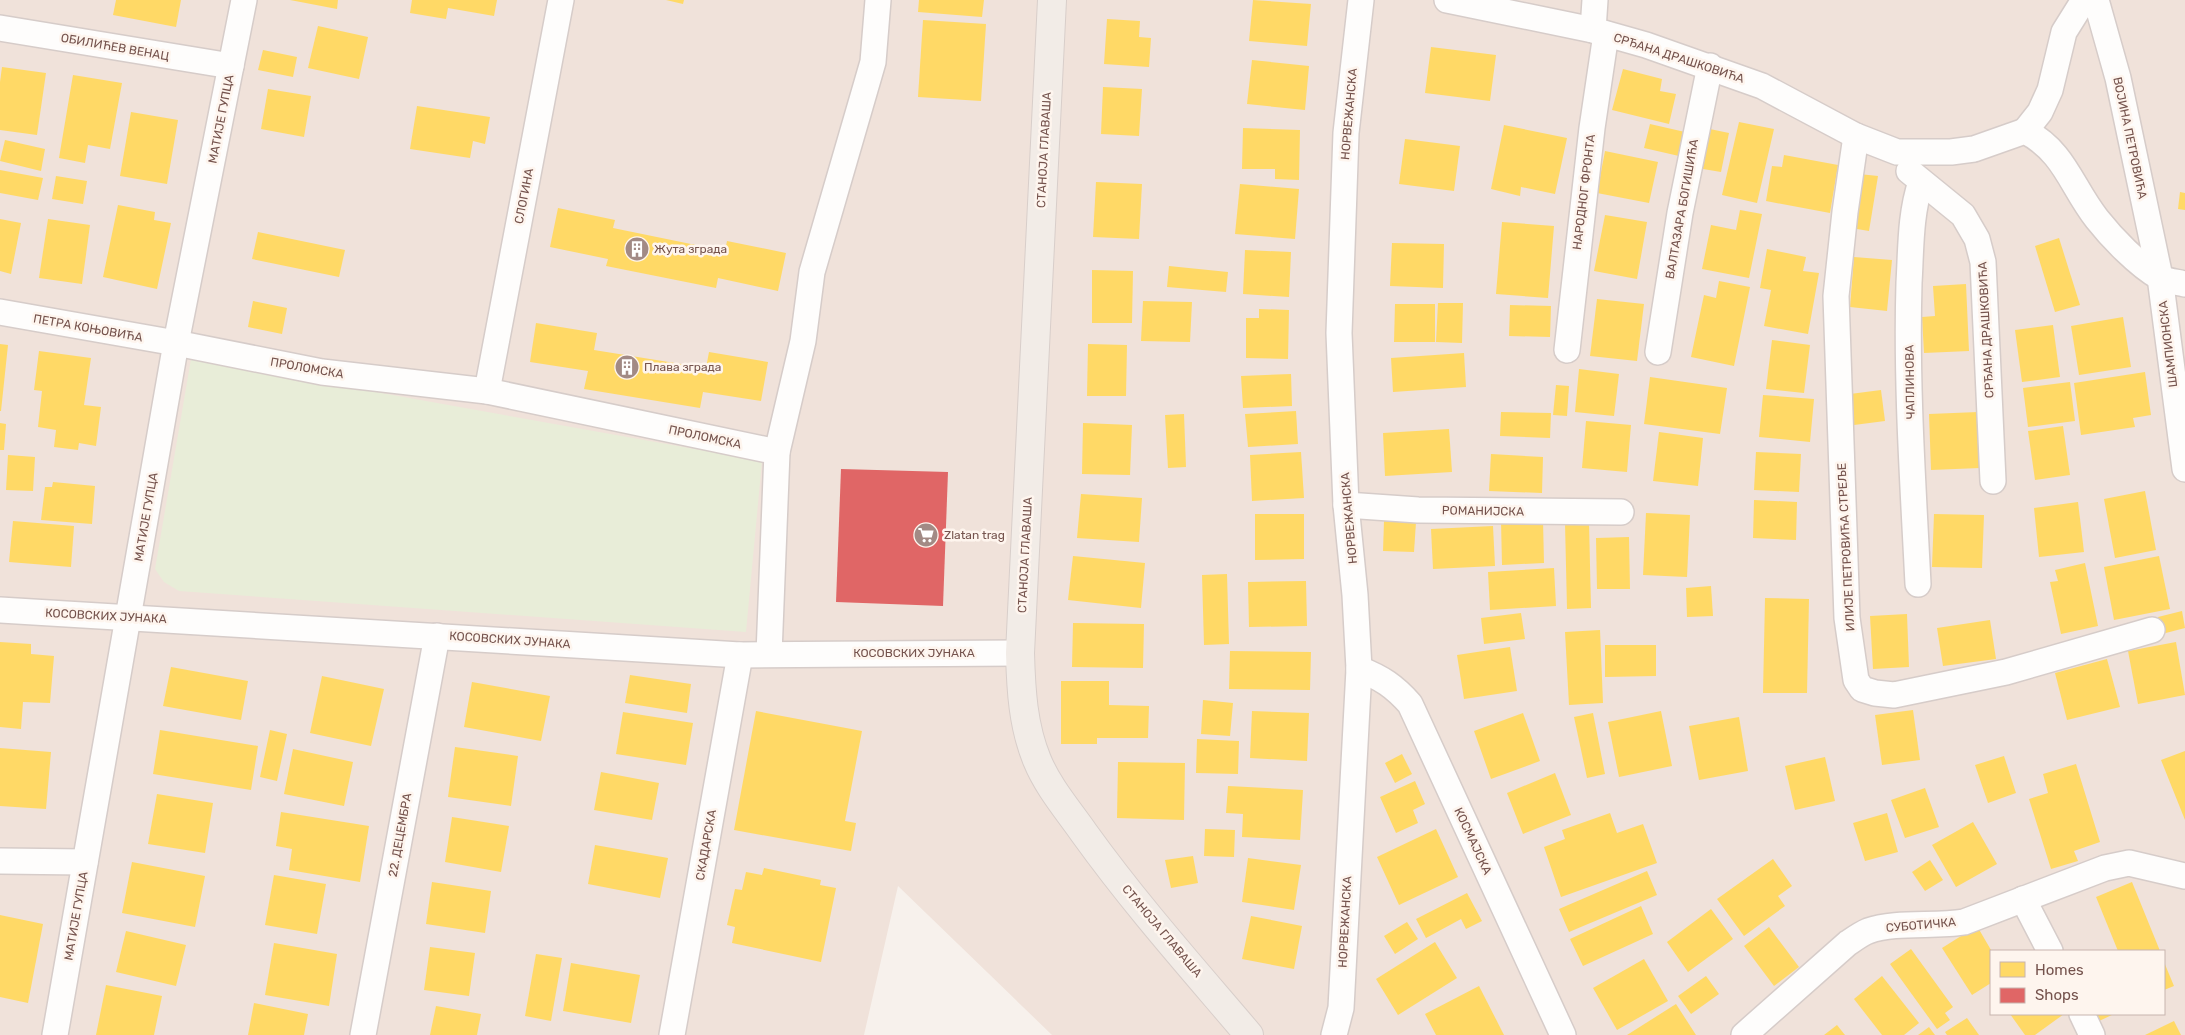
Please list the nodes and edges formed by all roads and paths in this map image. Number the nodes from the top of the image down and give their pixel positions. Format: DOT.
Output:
graph roads {
  1 [pos="244,0"];
  2 [pos="561,0"];
  3 [pos="878,0"];
  4 [pos="1052,0"];
  5 [pos="1361,0"];
  6 [pos="1447,0"];
  7 [pos="1595,0"];
  8 [pos="2086,0"];
  9 [pos="2096,0"];
  10 [pos="0,28"];
  11 [pos="1599,32"];
  12 [pos="231,66"];
  13 [pos="1710,66"];
  14 [pos="2024,131"];
  15 [pos="1856,136"];
  16 [pos="1897,152"];
  17 [pos="1921,182"];
  18 [pos="2160,277"];
  19 [pos="2185,284"];
  20 [pos="0,312"];
  21 [pos="176,343"];
  22 [pos="1567,350"];
  23 [pos="1658,352"];
  24 [pos="487,391"];
  25 [pos="777,452"];
  26 [pos="2185,469"];
  27 [pos="1994,481"];
  28 [pos="1346,505"];
  29 [pos="1621,512"];
  30 [pos="1918,584"];
  31 [pos="0,610"];
  32 [pos="129,617"];
  33 [pos="2152,630"];
  34 [pos="437,636"];
  35 [pos="1020,653"];
  36 [pos="740,654"];
  37 [pos="770,654"];
  38 [pos="1359,669"];
  39 [pos="0,861"];
  40 [pos="85,862"];
  41 [pos="2185,876"];
  42 [pos="2023,899"];
  43 [pos="2049,950"];
  44 [pos="2082,1015"];
  45 [pos="55,1035"];
  46 [pos="363,1035"];
  47 [pos="672,1035"];
  48 [pos="1249,1035"];
  49 [pos="1334,1035"];
  50 [pos="1563,1035"];
  51 [pos="1744,1035"];
  52 [pos="2092,1035"];
  1 -- 12 [label="street, МАТИЈЕ ГУПЦА"];
  2 -- 24 [label="street, СЛОГИНА"];
  3 -- 25 [label="street"];
  4 -- 35 [label="main road, СТАНОЈА ГЛАВАША"];
  5 -- 28 [label="street, НОРВЕЖАНСКА"];
  6 -- 11 [label="street, СРЂАНА ДРАШКОВИЋА"];
  7 -- 11 [label="street, НАРОДНОГ ФРОНТА"];
  8 -- 14 [label="street"];
  9 -- 18 [label="street, ВОЈИНА ПЕТРОВИЋА"];
  10 -- 12 [label="street, ОБИЛИЋЕВ ВЕНАЦ"];
  11 -- 13 [label="street, СРЂАНА ДРАШКОВИЋА"];
  11 -- 22 [label="street, НАРОДНОГ ФРОНТА"];
  12 -- 21 [label="street, МАТИЈЕ ГУПЦА"];
  13 -- 15 [label="street, СРЂАНА ДРАШКОВИЋА"];
  13 -- 23 [label="street, ВАЛТАЗАРА БОГИШИЋА"];
  14 -- 16 [label="street, СРЂАНА ДРАШКОВИЋА"];
  14 -- 18 [label="street"];
  15 -- 16 [label="street, СРЂАНА ДРАШКОВИЋА"];
  15 -- 33 [label="street, ИЛИЈЕ ПЕТРОВИЋА СТРЕЉЕ"];
  16 -- 17 [label="street, СРЂАНА ДРАШКОВИЋА"];
  17 -- 27 [label="street, СРЂАНА ДРАШКОВИЋА"];
  17 -- 30 [label="street, ЧАПЛИНОВА"];
  18 -- 19 [label="street"];
  18 -- 26 [label="street, ШАМПИОНСКА"];
  20 -- 21 [label="street, ПЕТРА КОЊОВИЋА"];
  21 -- 24 [label="street, ПРОЛОМСКА"];
  21 -- 32 [label="street, МАТИЈЕ ГУПЦА"];
  24 -- 25 [label="street, ПРОЛОМСКА"];
  25 -- 37 [label="street"];
  28 -- 29 [label="street, РОМАНИЈСКА"];
  28 -- 38 [label="street, НОРВЕЖАНСКА"];
  31 -- 32 [label="street, КОСОВСКИХ ЈУНАКА"];
  32 -- 34 [label="street, КОСОВСКИХ ЈУНАКА"];
  32 -- 40 [label="street, МАТИЈЕ ГУПЦА"];
  34 -- 36 [label="street, КОСОВСКИХ ЈУНАКА"];
  34 -- 46 [label="street, 22. ДЕЦЕМБРА"];
  35 -- 37 [label="street, КОСОВСКИХ ЈУНАКА"];
  35 -- 48 [label="main road, СТАНОЈА ГЛАВАША"];
  36 -- 37 [label="street, КОСОВСКИХ ЈУНАКА"];
  36 -- 47 [label="street, СКАДАРСКА"];
  38 -- 49 [label="street, НОРВЕЖАНСКА"];
  38 -- 50 [label="street, КОСМАЈСКА"];
  39 -- 40 [label="street"];
  40 -- 45 [label="street, МАТИЈЕ ГУПЦА"];
  41 -- 42 [label="street, СУБОТИЧКА"];
  42 -- 43 [label="street"];
  42 -- 51 [label="street, СУБОТИЧКА"];
  44 -- 52 [label="street"];
}
